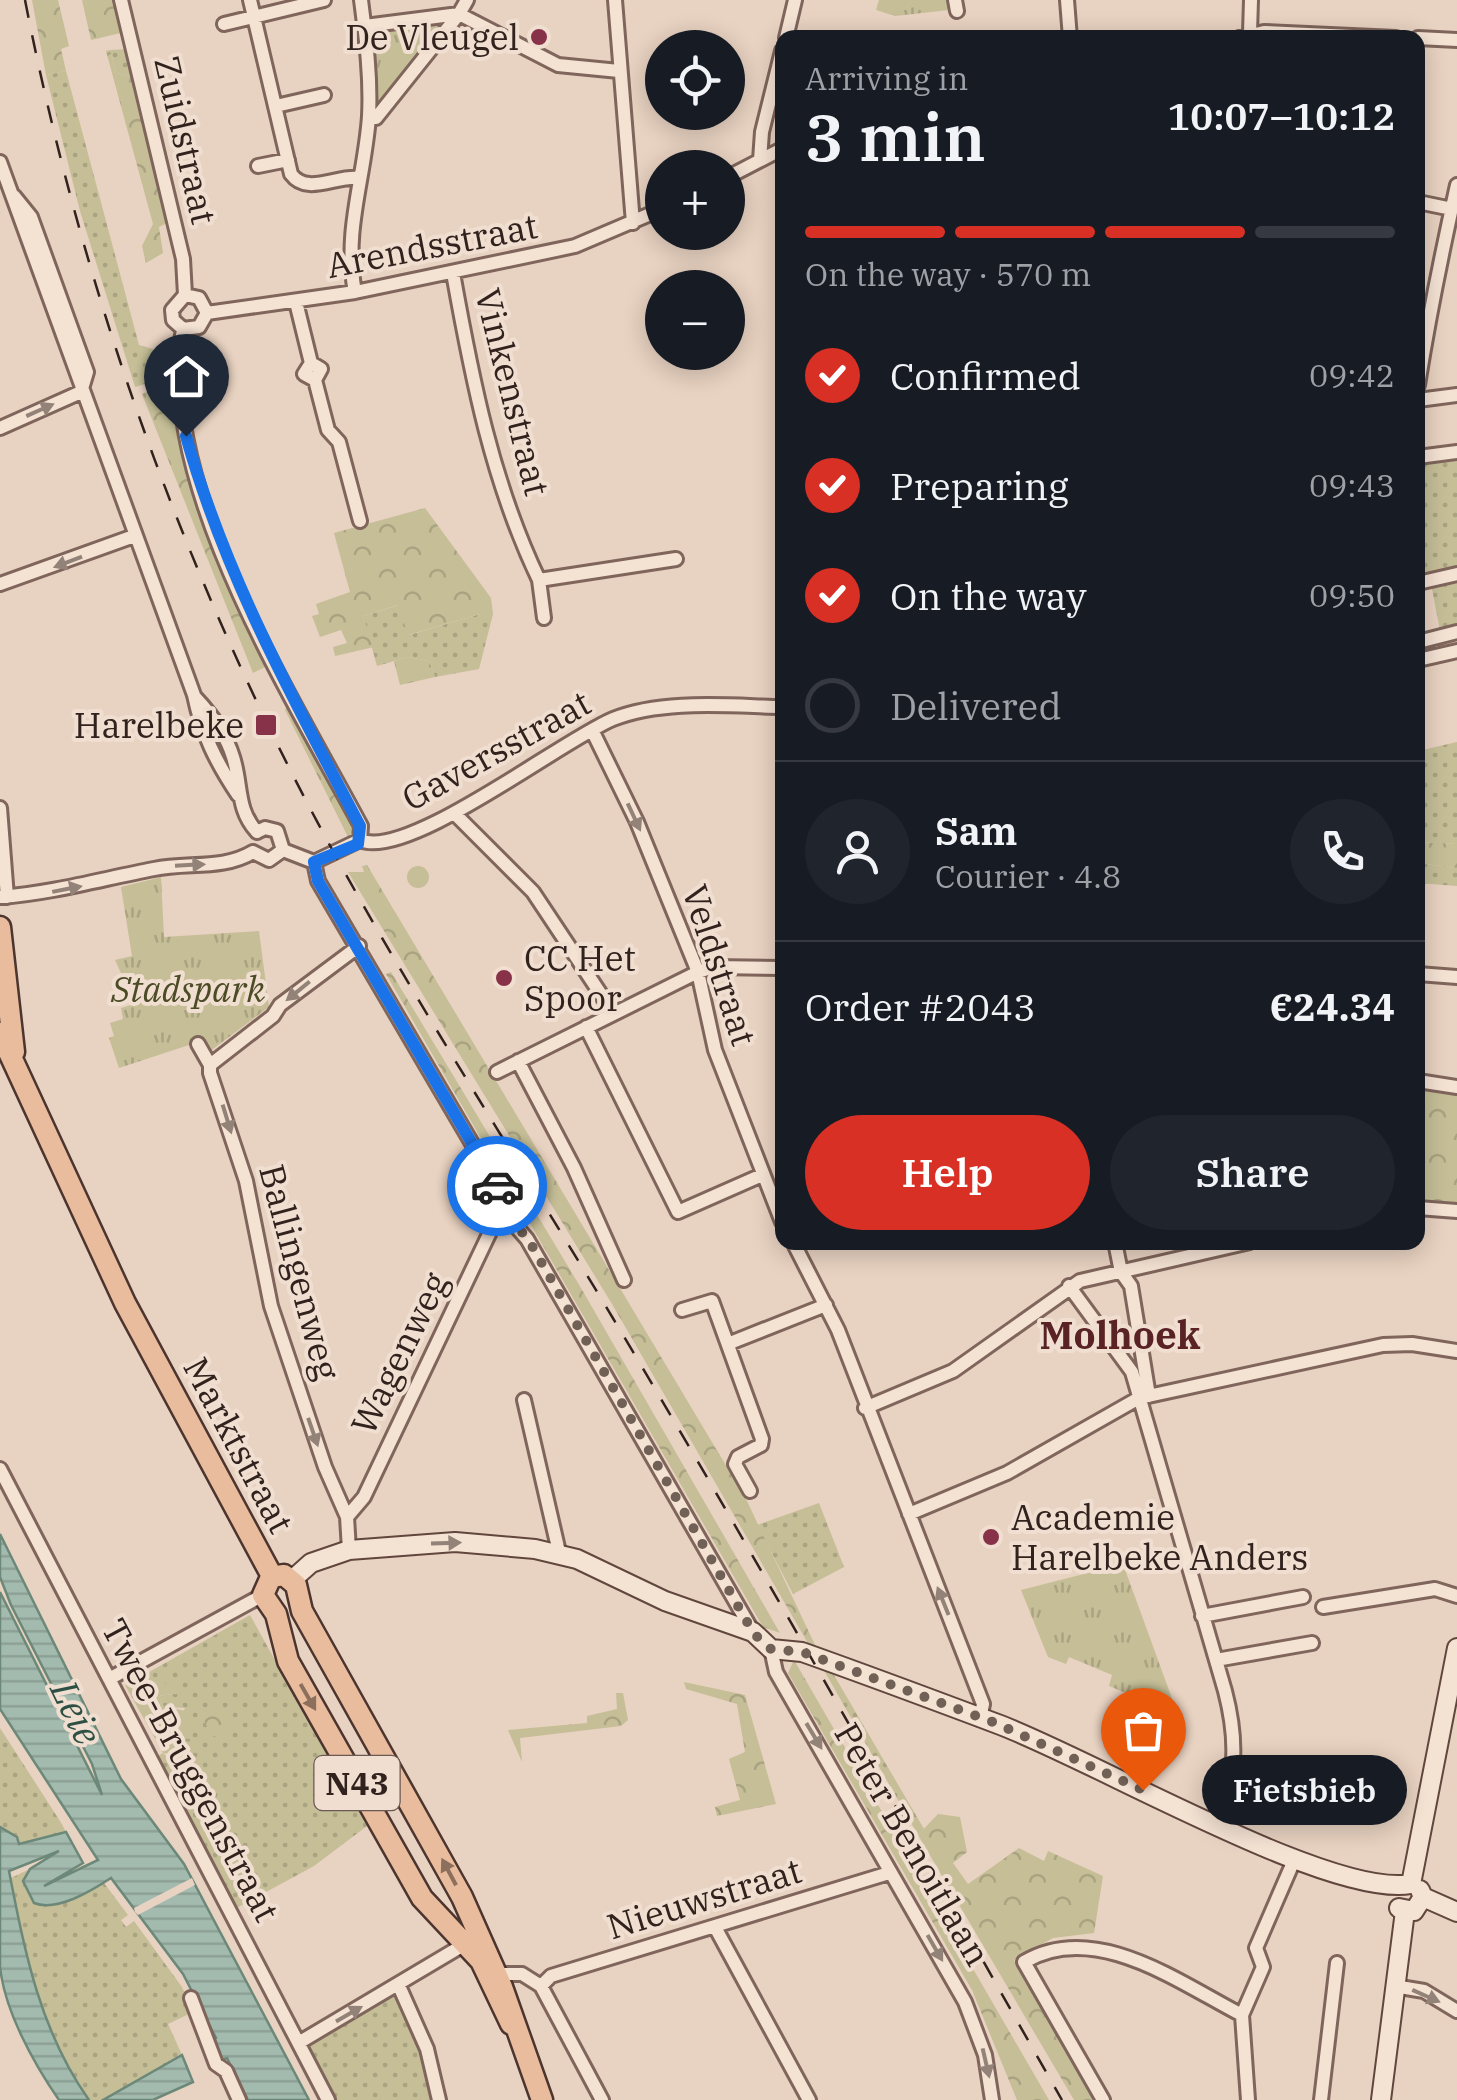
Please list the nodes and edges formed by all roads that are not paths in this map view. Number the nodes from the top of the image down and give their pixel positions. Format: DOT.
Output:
graph roads {
  1 [pos="121,0"];
  2 [pos="250,0"];
  3 [pos="324,0"];
  4 [pos="361,0"];
  5 [pos="466,0"];
  6 [pos="614,0"];
  7 [pos="795,0"];
  8 [pos="1066,0"];
  9 [pos="1251,0"];
  10 [pos="459,14"];
  11 [pos="254,17"];
  12 [pos="224,24"];
  13 [pos="365,26"];
  14 [pos="788,30"];
  15 [pos="1069,30"];
  16 [pos="1245,30"];
  17 [pos="1425,38"];
  18 [pos="1457,40"];
  19 [pos="619,71"];
  20 [pos="775,79"];
  21 [pos="324,95"];
  22 [pos="276,106"];
  23 [pos="369,118"];
  24 [pos="775,152"];
  25 [pos="288,160"];
  26 [pos="760,160"];
  27 [pos="0,162"];
  28 [pos="258,166"];
  29 [pos="745,168"];
  30 [pos="359,178"];
  31 [pos="1457,184"];
  32 [pos="1425,203"];
  33 [pos="1452,208"];
  34 [pos="645,217"];
  35 [pos="633,223"];
  36 [pos="1451,252"];
  37 [pos="453,273"];
  38 [pos="354,292"];
  39 [pos="185,295"];
  40 [pos="296,302"];
  41 [pos="207,313"];
  42 [pos="183,329"];
  43 [pos="1425,341"];
  44 [pos="81,392"];
  45 [pos="1457,395"];
  46 [pos="1425,399"];
  47 [pos="0,428"];
  48 [pos="1457,452"];
  49 [pos="1425,456"];
  50 [pos="360,520"];
  51 [pos="134,536"];
  52 [pos="676,559"];
  53 [pos="1457,574"];
  54 [pos="539,580"];
  55 [pos="1425,581"];
  56 [pos="0,584"];
  57 [pos="544,618"];
  58 [pos="1457,632"];
  59 [pos="1425,640"];
  60 [pos="1457,651"];
  61 [pos="1425,658"];
  62 [pos="775,707"];
  63 [pos="592,730"];
  64 [pos="0,808"];
  65 [pos="454,813"];
  66 [pos="257,832"];
  67 [pos="360,840"];
  68 [pos="282,850"];
  69 [pos="254,852"];
  70 [pos="314,862"];
  71 [pos="4,897"];
  72 [pos="0,926"];
  73 [pos="359,946"];
  74 [pos="775,968"];
  75 [pos="698,972"];
  76 [pos="1425,975"];
  77 [pos="1457,977"];
  78 [pos="612,1011"];
  79 [pos="586,1026"];
  80 [pos="0,1033"];
  81 [pos="198,1044"];
  82 [pos="518,1061"];
  83 [pos="210,1065"];
  84 [pos="7,1067"];
  85 [pos="497,1072"];
  86 [pos="1425,1082"];
  87 [pos="1457,1087"];
  88 [pos="762,1175"];
  89 [pos="775,1206"];
  90 [pos="1425,1209"];
  91 [pos="1457,1211"];
  92 [pos="506,1214"];
  93 [pos="797,1250"];
  94 [pos="1116,1250"];
  95 [pos="1216,1250"];
  96 [pos="1121,1272"];
  97 [pos="624,1280"];
  98 [pos="1069,1286"];
  99 [pos="826,1305"];
  100 [pos="682,1310"];
  101 [pos="730,1344"];
  102 [pos="1457,1352"];
  103 [pos="1144,1397"];
  104 [pos="524,1400"];
  105 [pos="865,1408"];
  106 [pos="0,1469"];
  107 [pos="750,1490"];
  108 [pos="909,1514"];
  109 [pos="347,1516"];
  110 [pos="349,1550"];
  111 [pos="559,1552"];
  112 [pos="279,1591"];
  113 [pos="1457,1596"];
  114 [pos="1303,1597"];
  115 [pos="1323,1607"];
  116 [pos="1202,1616"];
  117 [pos="752,1632"];
  118 [pos="1312,1642"];
  119 [pos="1457,1648"];
  120 [pos="771,1649"];
  121 [pos="1216,1660"];
  122 [pos="109,1679"];
  123 [pos="980,1719"];
  124 [pos="1218,1824"];
  125 [pos="1295,1858"];
  126 [pos="889,1873"];
  127 [pos="1406,1901"];
  128 [pos="1450,1910"];
  129 [pos="716,1927"];
  130 [pos="472,1940"];
  131 [pos="1338,1963"];
  132 [pos="493,1978"];
  133 [pos="536,1981"];
  134 [pos="398,1986"];
  135 [pos="1394,1986"];
  136 [pos="190,1998"];
  137 [pos="1457,2011"];
  138 [pos="1242,2015"];
  139 [pos="300,2042"];
  140 [pos="239,2100"];
  141 [pos="328,2100"];
  142 [pos="439,2100"];
  143 [pos="542,2100"];
  144 [pos="602,2100"];
  145 [pos="809,2100"];
  146 [pos="992,2100"];
  147 [pos="1103,2100"];
  148 [pos="1248,2100"];
  149 [pos="1321,2100"];
  150 [pos="1381,2100"];
  1 -- 39 [label="street, Zuidstraat"];
  2 -- 11 [label="street"];
  3 -- 11 [label="street"];
  4 -- 13 [label="street"];
  5 -- 10 [label="street"];
  6 -- 19 [label="street"];
  7 -- 14 [label="street"];
  8 -- 15 [label="street"];
  9 -- 16 [label="street"];
  10 -- 13 [label="street"];
  10 -- 19 [label="street"];
  10 -- 23 [label="street"];
  11 -- 12 [label="street"];
  11 -- 22 [label="street"];
  13 -- 23 [label="street"];
  17 -- 18 [label="street"];
  19 -- 35 [label="street"];
  20 -- 26 [label="street"];
  21 -- 22 [label="street"];
  22 -- 25 [label="street"];
  23 -- 30 [label="street"];
  24 -- 26 [label="street"];
  25 -- 28 [label="street"];
  25 -- 30 [label="street"];
  26 -- 29 [label="street"];
  27 -- 44 [label="street"];
  30 -- 38 [label="street"];
  31 -- 33 [label="street"];
  32 -- 33 [label="street"];
  33 -- 36 [label="street"];
  34 -- 35 [label="street, Arendsstraat"];
  35 -- 37 [label="street, Arendsstraat"];
  36 -- 43 [label="street"];
  37 -- 38 [label="street, Arendsstraat"];
  37 -- 54 [label="street, Vinkenstraat"];
  38 -- 40 [label="street, Arendsstraat"];
  39 -- 41 [label="street"];
  39 -- 42 [label="street, Zuidstraat"];
  40 -- 41 [label="street, Arendsstraat"];
  40 -- 50 [label="street"];
  41 -- 42 [label="street"];
  42 -- 67 [label="street, Zuidstraat"];
  47 -- 44 [label="street, one-way"];
  44 -- 51 [label="street"];
  45 -- 46 [label="street"];
  48 -- 49 [label="street"];
  51 -- 56 [label="street, one-way"];
  51 -- 66 [label="street"];
  52 -- 54 [label="street"];
  53 -- 55 [label="street"];
  54 -- 57 [label="street, Vinkenstraat"];
  58 -- 59 [label="street"];
  60 -- 61 [label="street"];
  62 -- 63 [label="street, Gaversstraat"];
  63 -- 65 [label="street, Gaversstraat"];
  63 -- 75 [label="street, Veldstraat, one-way"];
  64 -- 71 [label="street"];
  65 -- 67 [label="street, Gaversstraat"];
  65 -- 78 [label="street"];
  66 -- 68 [label="street"];
  66 -- 69 [label="street"];
  67 -- 70 [label="street, Gaversstraat"];
  68 -- 69 [label="street"];
  68 -- 70 [label="street"];
  71 -- 69 [label="street, one-way"];
  70 -- 73 [label="street"];
  72 -- 84 [label="main road, Marktstraat / N43"];
  73 -- 83 [label="street, one-way"];
  73 -- 92 [label="street"];
  74 -- 75 [label="street"];
  75 -- 78 [label="street"];
  75 -- 88 [label="street, Veldstraat"];
  76 -- 77 [label="street"];
  78 -- 79 [label="street"];
  79 -- 82 [label="street"];
  79 -- 88 [label="street"];
  80 -- 84 [label="main road, Marktstraat / N43"];
  81 -- 83 [label="street, Ballingenweg"];
  82 -- 85 [label="street"];
  82 -- 97 [label="street"];
  83 -- 109 [label="street, Ballingenweg, one-way"];
  84 -- 112 [label="main road, Marktstraat / N43"];
  86 -- 87 [label="street"];
  88 -- 89 [label="street, Veldstraat"];
  90 -- 91 [label="street"];
  92 -- 109 [label="street, Wagenweg"];
  92 -- 117 [label="street"];
  93 -- 99 [label="street"];
  94 -- 96 [label="street"];
  95 -- 96 [label="street"];
  96 -- 98 [label="street"];
  96 -- 103 [label="street"];
  98 -- 103 [label="street"];
  98 -- 105 [label="street"];
  99 -- 101 [label="street"];
  99 -- 105 [label="street"];
  100 -- 101 [label="street"];
  101 -- 107 [label="street"];
  102 -- 103 [label="street"];
  103 -- 108 [label="street"];
  103 -- 116 [label="street"];
  104 -- 111 [label="street"];
  105 -- 108 [label="street"];
  106 -- 122 [label="street, Twee-Bruggenstraat"];
  123 -- 108 [label="street, one-way"];
  109 -- 110 [label="street, Ballingenweg"];
  110 -- 111 [label="street, one-way"];
  110 -- 112 [label="street"];
  111 -- 117 [label="street"];
  112 -- 122 [label="street"];
  130 -- 112 [label="main road, N43, one-way"];
  112 -- 130 [label="main road, N43, one-way"];
  113 -- 115 [label="street"];
  114 -- 116 [label="street"];
  116 -- 121 [label="street"];
  117 -- 120 [label="street, Peter Benoitlaan"];
  118 -- 121 [label="street"];
  119 -- 127 [label="street"];
  120 -- 123 [label="street"];
  120 -- 126 [label="street, Peter Benoitlaan, one-way"];
  121 -- 124 [label="street"];
  122 -- 139 [label="street, Twee-Bruggenstraat"];
  123 -- 124 [label="street"];
  124 -- 125 [label="street"];
  125 -- 127 [label="street"];
  125 -- 138 [label="street"];
  126 -- 129 [label="street, Nieuwstraat"];
  126 -- 146 [label="street, Peter Benoitlaan, one-way"];
  127 -- 128 [label="street"];
  127 -- 135 [label="street"];
  129 -- 133 [label="street, Nieuwstraat"];
  129 -- 145 [label="street"];
  130 -- 132 [label="main road, N43"];
  130 -- 134 [label="street"];
  131 -- 149 [label="street"];
  132 -- 133 [label="street"];
  132 -- 143 [label="main road, N43"];
  133 -- 144 [label="street"];
  139 -- 134 [label="street, one-way"];
  134 -- 142 [label="street"];
  135 -- 137 [label="street, one-way"];
  135 -- 150 [label="street"];
  136 -- 140 [label="street"];
  138 -- 147 [label="street"];
  138 -- 148 [label="street"];
  139 -- 141 [label="street, Twee-Bruggenstraat"];
}
